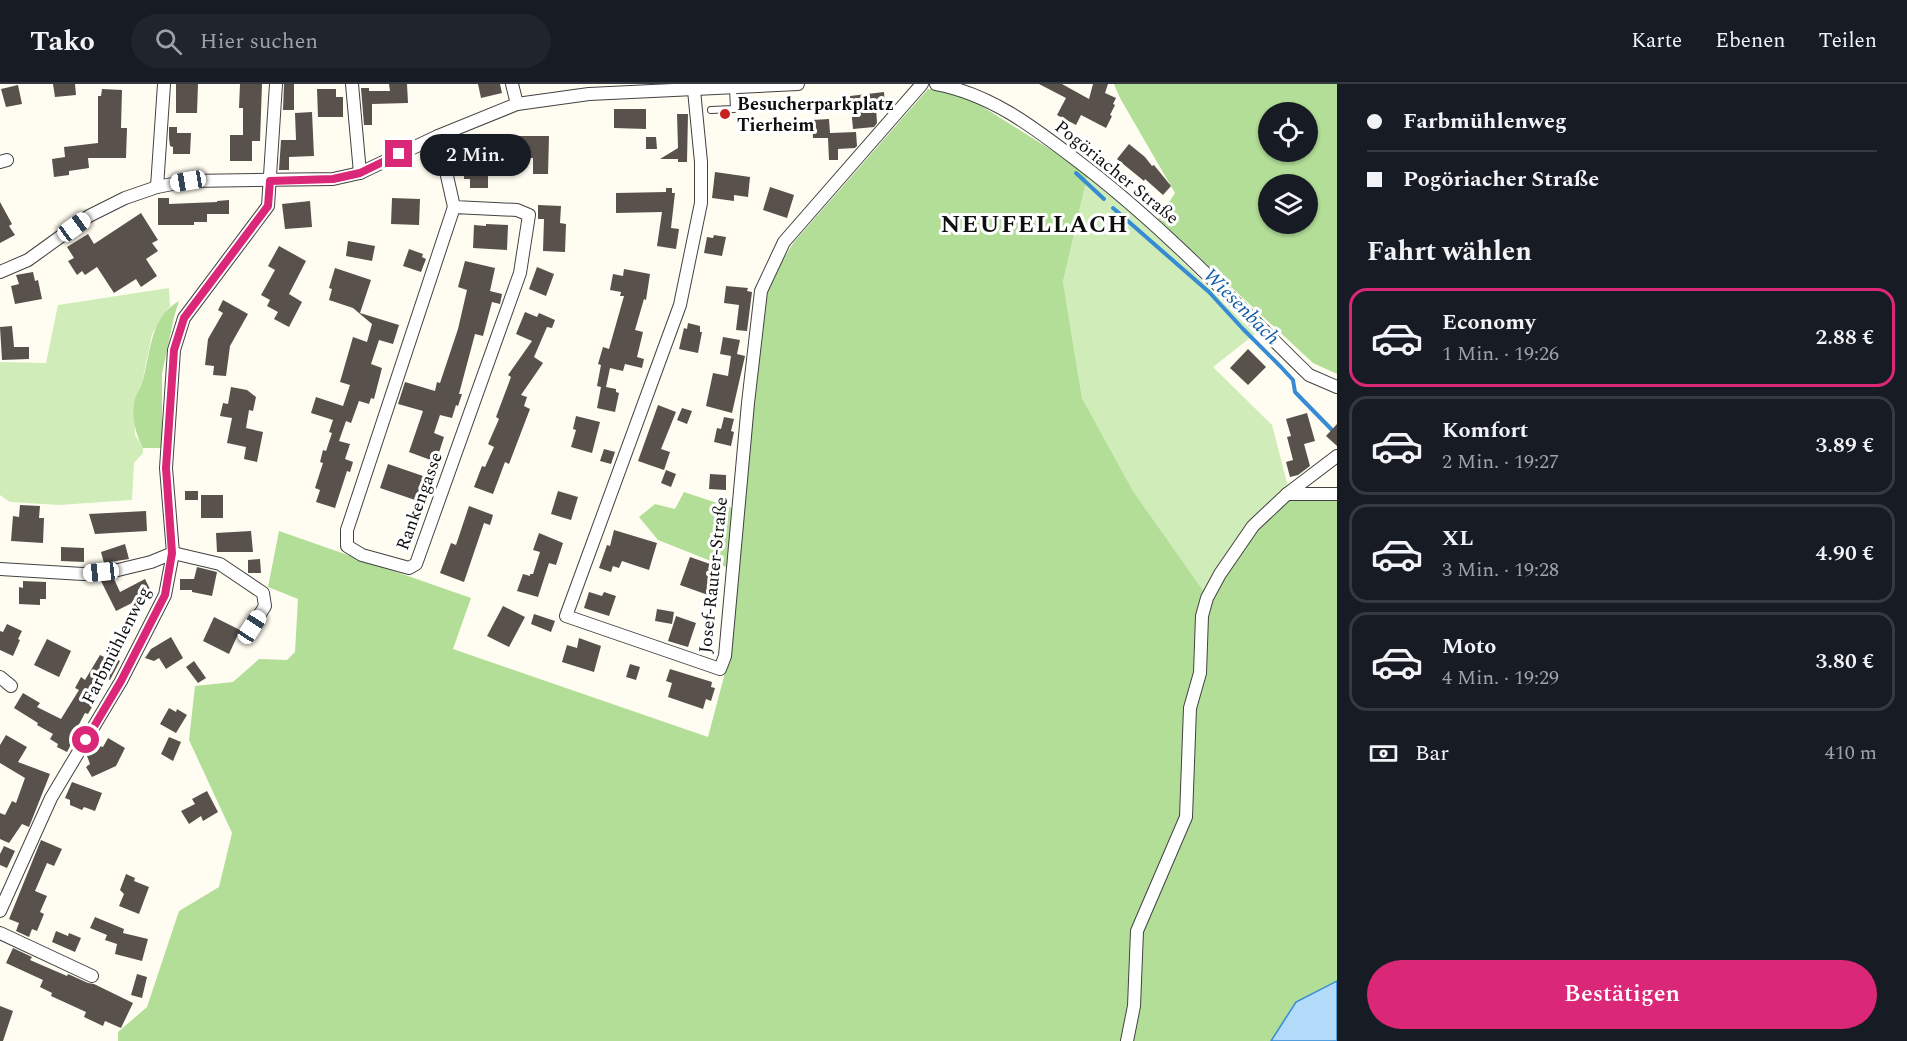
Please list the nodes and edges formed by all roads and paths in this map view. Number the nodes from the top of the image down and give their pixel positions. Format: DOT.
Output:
graph roads {
  1 [pos="164,84"];
  2 [pos="276,84"];
  3 [pos="352,84"];
  4 [pos="512,84"];
  5 [pos="798,84"];
  6 [pos="922,84"];
  7 [pos="936,84"];
  8 [pos="738,86"];
  9 [pos="964,88"];
  10 [pos="694,90"];
  11 [pos="517,104"];
  12 [pos="711,110"];
  13 [pos="438,136"];
  14 [pos="360,173"];
  15 [pos="270,181"];
  16 [pos="157,187"];
  17 [pos="454,207"];
  18 [pos="0,273"];
  19 [pos="1337,387"];
  20 [pos="1337,456"];
  21 [pos="1287,494"];
  22 [pos="1337,494"];
  23 [pos="172,553"];
  24 [pos="0,569"];
  25 [pos="252,627"];
  26 [pos="0,677"];
  27 [pos="11,686"];
  28 [pos="0,911"];
  29 [pos="0,933"];
  30 [pos="92,976"];
  31 [pos="1127,1041"];
  1 -- 16 [label="street"];
  2 -- 15 [label="street, Farbmühlenweg"];
  3 -- 14 [label="street"];
  4 -- 11 [label="street"];
  5 -- 8 [label="street"];
  6 -- 10 [label="street, Josef-Rauter-Straße"];
  7 -- 9 [label="street, Pogöriacher Straße"];
  8 -- 10 [label="street"];
  8 -- 12 [label="lane"];
  9 -- 19 [label="street, Pogöriacher Straße"];
  10 -- 11 [label="street"];
  11 -- 13 [label="street"];
  13 -- 14 [label="street"];
  13 -- 17 [label="street"];
  14 -- 15 [label="street"];
  15 -- 16 [label="street"];
  15 -- 23 [label="street, Farbmühlenweg"];
  16 -- 18 [label="street"];
  17 -- 17 [label="street, Rankengasse"];
  20 -- 21 [label="street"];
  21 -- 22 [label="street"];
  21 -- 31 [label="street"];
  23 -- 24 [label="street"];
  23 -- 25 [label="street"];
  23 -- 28 [label="street, Farbmühlenweg"];
  26 -- 27 [label="street"];
  29 -- 30 [label="street"];
}
